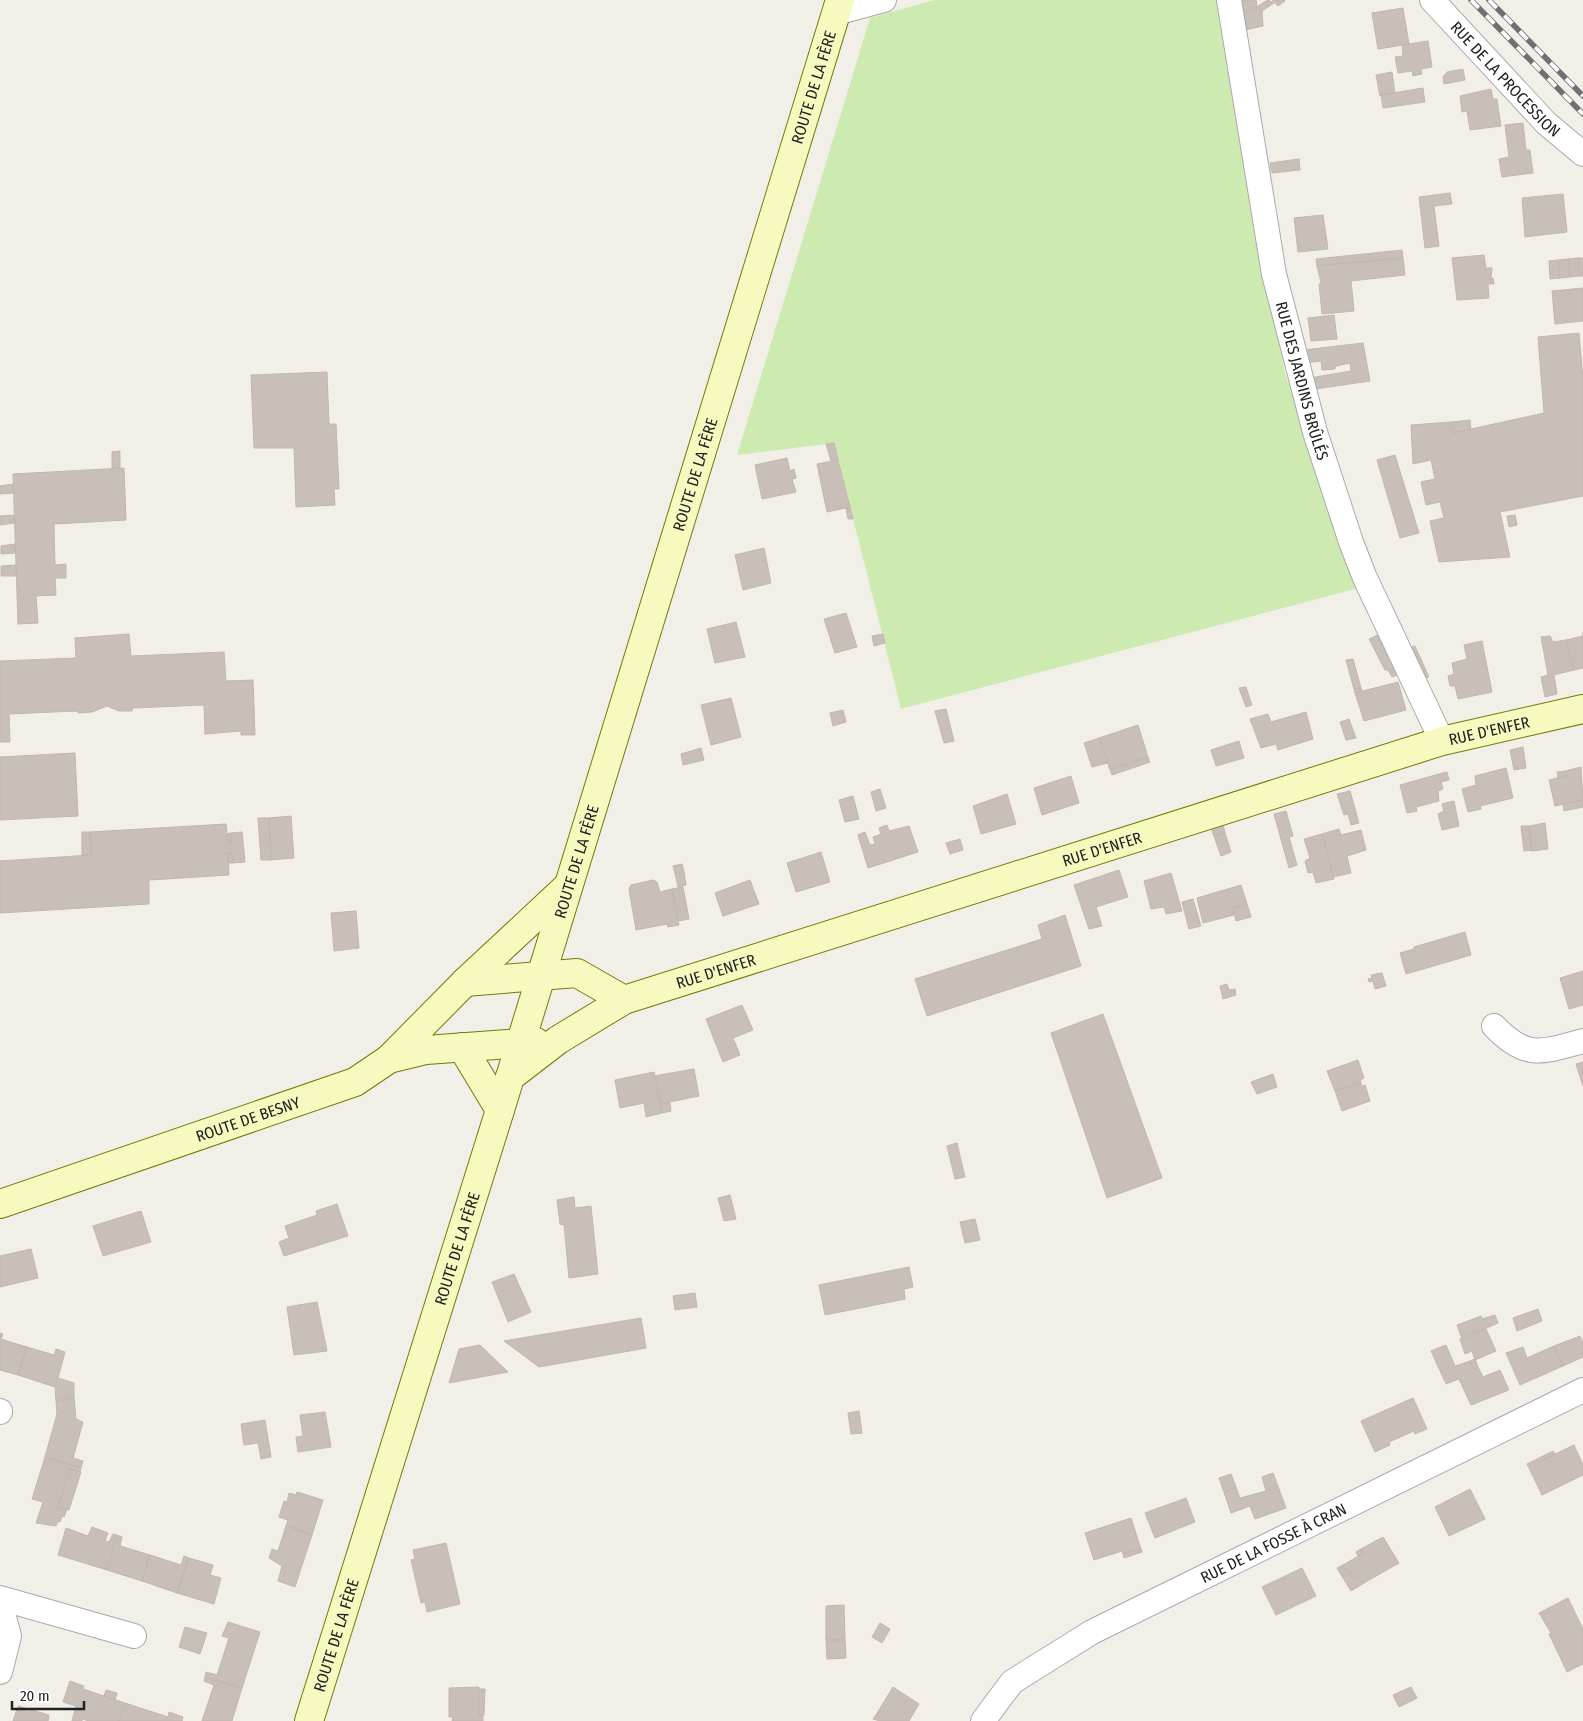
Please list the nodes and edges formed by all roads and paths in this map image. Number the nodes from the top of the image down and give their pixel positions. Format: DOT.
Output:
graph roads {
  1 [pos="884,0"];
  2 [pos="1228,0"];
  3 [pos="1432,0"];
  4 [pos="838,7"];
  5 [pos="1583,154"];
  6 [pos="1583,709"];
  7 [pos="1442,741"];
  8 [pos="569,885"];
  9 [pos="556,928"];
  10 [pos="577,974"];
  11 [pos="541,976"];
  12 [pos="465,982"];
  13 [pos="624,1000"];
  14 [pos="1494,1026"];
  15 [pos="558,1040"];
  16 [pos="1583,1041"];
  17 [pos="520,1043"];
  18 [pos="462,1047"];
  19 [pos="389,1059"];
  20 [pos="510,1077"];
  21 [pos="500,1110"];
  22 [pos="0,1204"];
  23 [pos="1583,1390"];
  24 [pos="0,1598"];
  25 [pos="0,1603"];
  26 [pos="134,1636"];
  27 [pos="0,1672"];
  28 [pos="309,1721"];
  29 [pos="984,1721"];
  1 -- 4 [label="street"];
  2 -- 7 [label="street, RUE DES JARDINS BRÛLÉS"];
  3 -- 5 [label="street, RUE DE LA PROCESSION"];
  4 -- 8 [label="main road, ROUTE DE LA FÈRE"];
  6 -- 7 [label="main road, RUE D'ENFER"];
  7 -- 13 [label="main road, RUE D'ENFER"];
  8 -- 9 [label="main road, ROUTE DE LA FÈRE"];
  8 -- 12 [label="main road, ROUTE DE BESNY"];
  9 -- 10 [label="main road"];
  9 -- 11 [label="main road, ROUTE DE LA FÈRE"];
  10 -- 11 [label="main road"];
  10 -- 13 [label="main road"];
  11 -- 12 [label="main road"];
  11 -- 17 [label="main road, ROUTE DE LA FÈRE"];
  12 -- 19 [label="main road, ROUTE DE BESNY"];
  13 -- 15 [label="main road, RUE D'ENFER"];
  14 -- 16 [label="street"];
  15 -- 17 [label="main road"];
  15 -- 20 [label="main road, RUE D'ENFER"];
  17 -- 18 [label="main road"];
  17 -- 20 [label="main road, ROUTE DE LA FÈRE"];
  18 -- 19 [label="main road"];
  18 -- 21 [label="main road"];
  19 -- 22 [label="main road, ROUTE DE BESNY"];
  20 -- 21 [label="main road, ROUTE DE LA FÈRE"];
  21 -- 28 [label="main road, ROUTE DE LA FÈRE"];
  23 -- 29 [label="street, RUE DE LA FOSSE À CRAN"];
  24 -- 26 [label="street"];
  25 -- 27 [label="street"];
}
